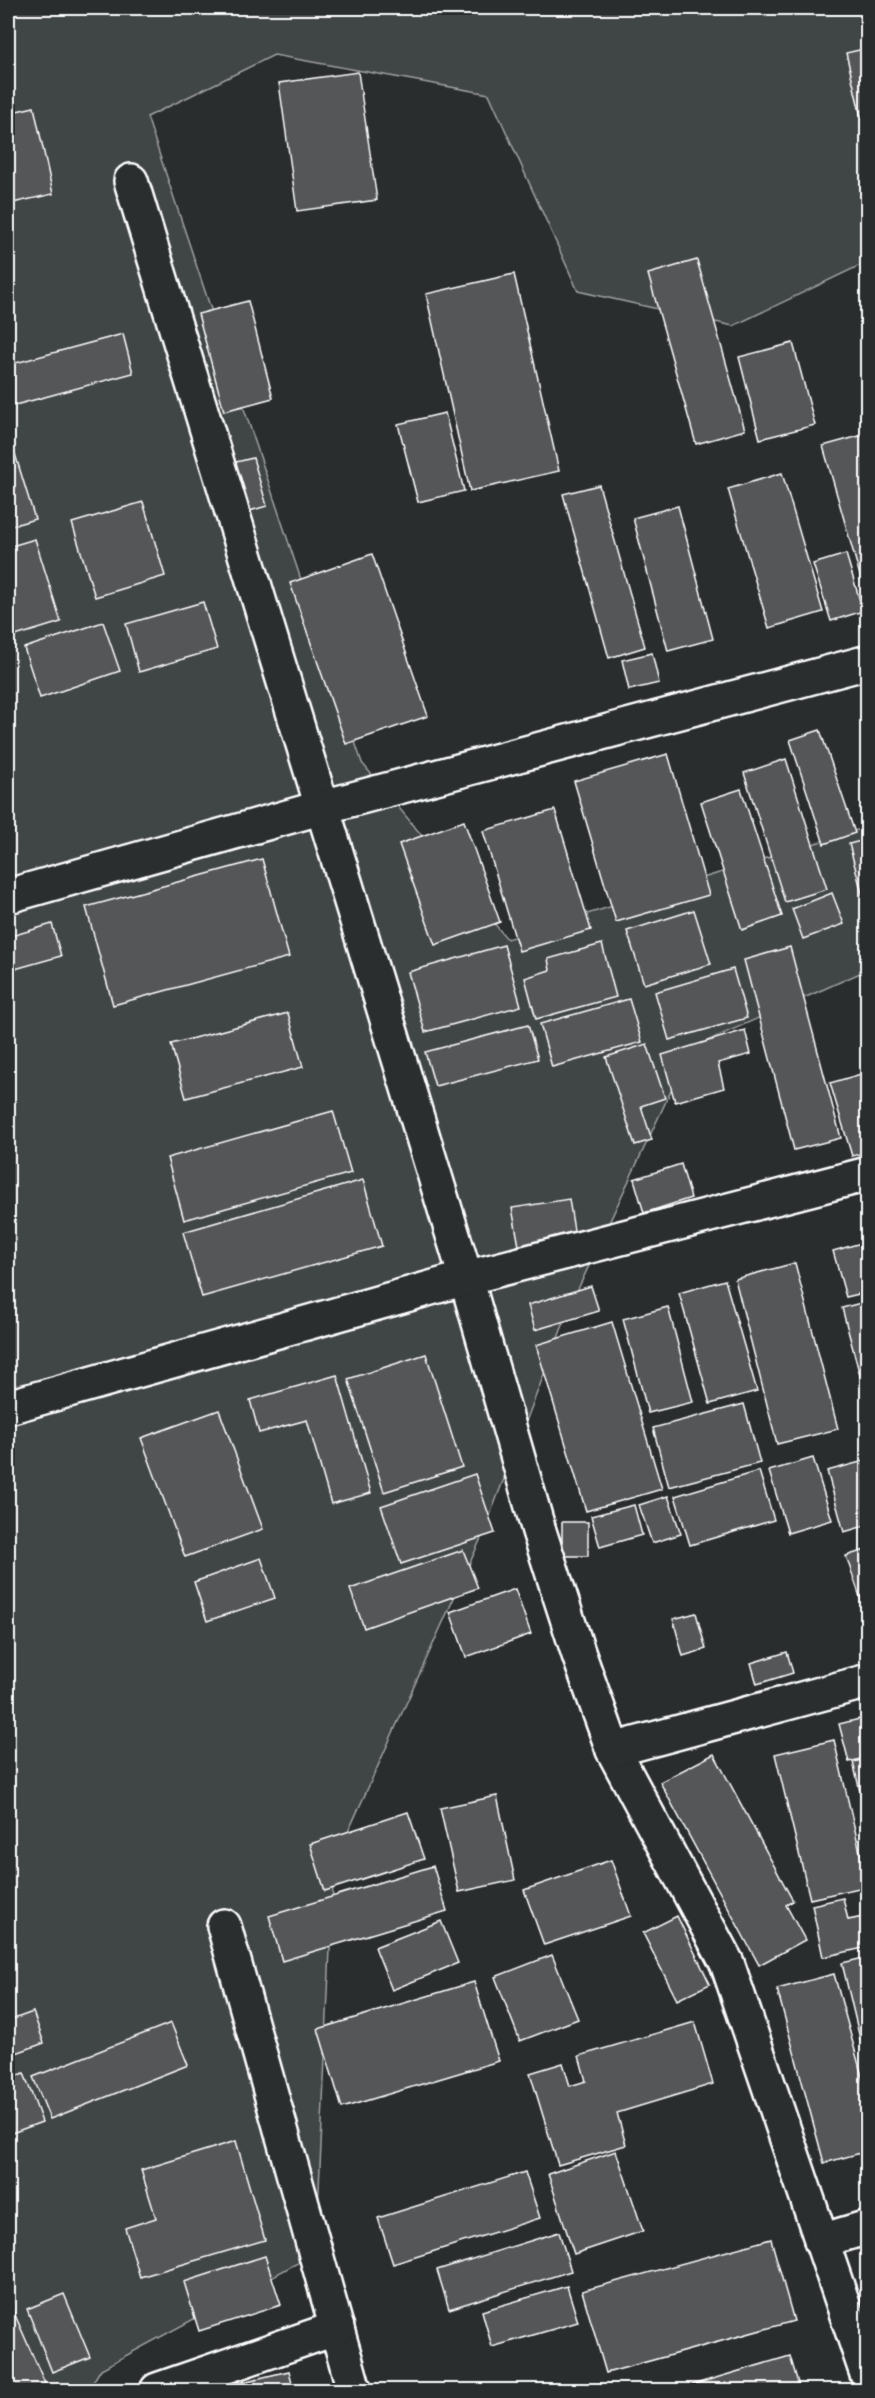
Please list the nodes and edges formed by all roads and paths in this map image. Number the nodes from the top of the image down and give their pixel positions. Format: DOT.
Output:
graph roads {
  1 [pos="131,181"];
  2 [pos="867,662"];
  3 [pos="323,807"];
  4 [pos="8,896"];
  5 [pos="867,1174"];
  6 [pos="466,1278"];
  7 [pos="8,1407"];
  8 [pos="867,1681"];
  9 [pos="613,1750"];
  10 [pos="224,1926"];
  11 [pos="867,2227"];
  12 [pos="821,2241"];
  13 [pos="337,2328"];
  14 [pos="867,2377"];
  15 [pos="157,2391"];
  16 [pos="354,2391"];
  1 -- 3 [label="street"];
  2 -- 3 [label="street"];
  3 -- 4 [label="street"];
  3 -- 6 [label="street"];
  5 -- 6 [label="street"];
  6 -- 7 [label="street"];
  6 -- 9 [label="street"];
  8 -- 9 [label="street"];
  9 -- 12 [label="street"];
  10 -- 13 [label="street"];
  11 -- 12 [label="street"];
  12 -- 14 [label="street"];
  13 -- 15 [label="street"];
  13 -- 16 [label="street"];
}
